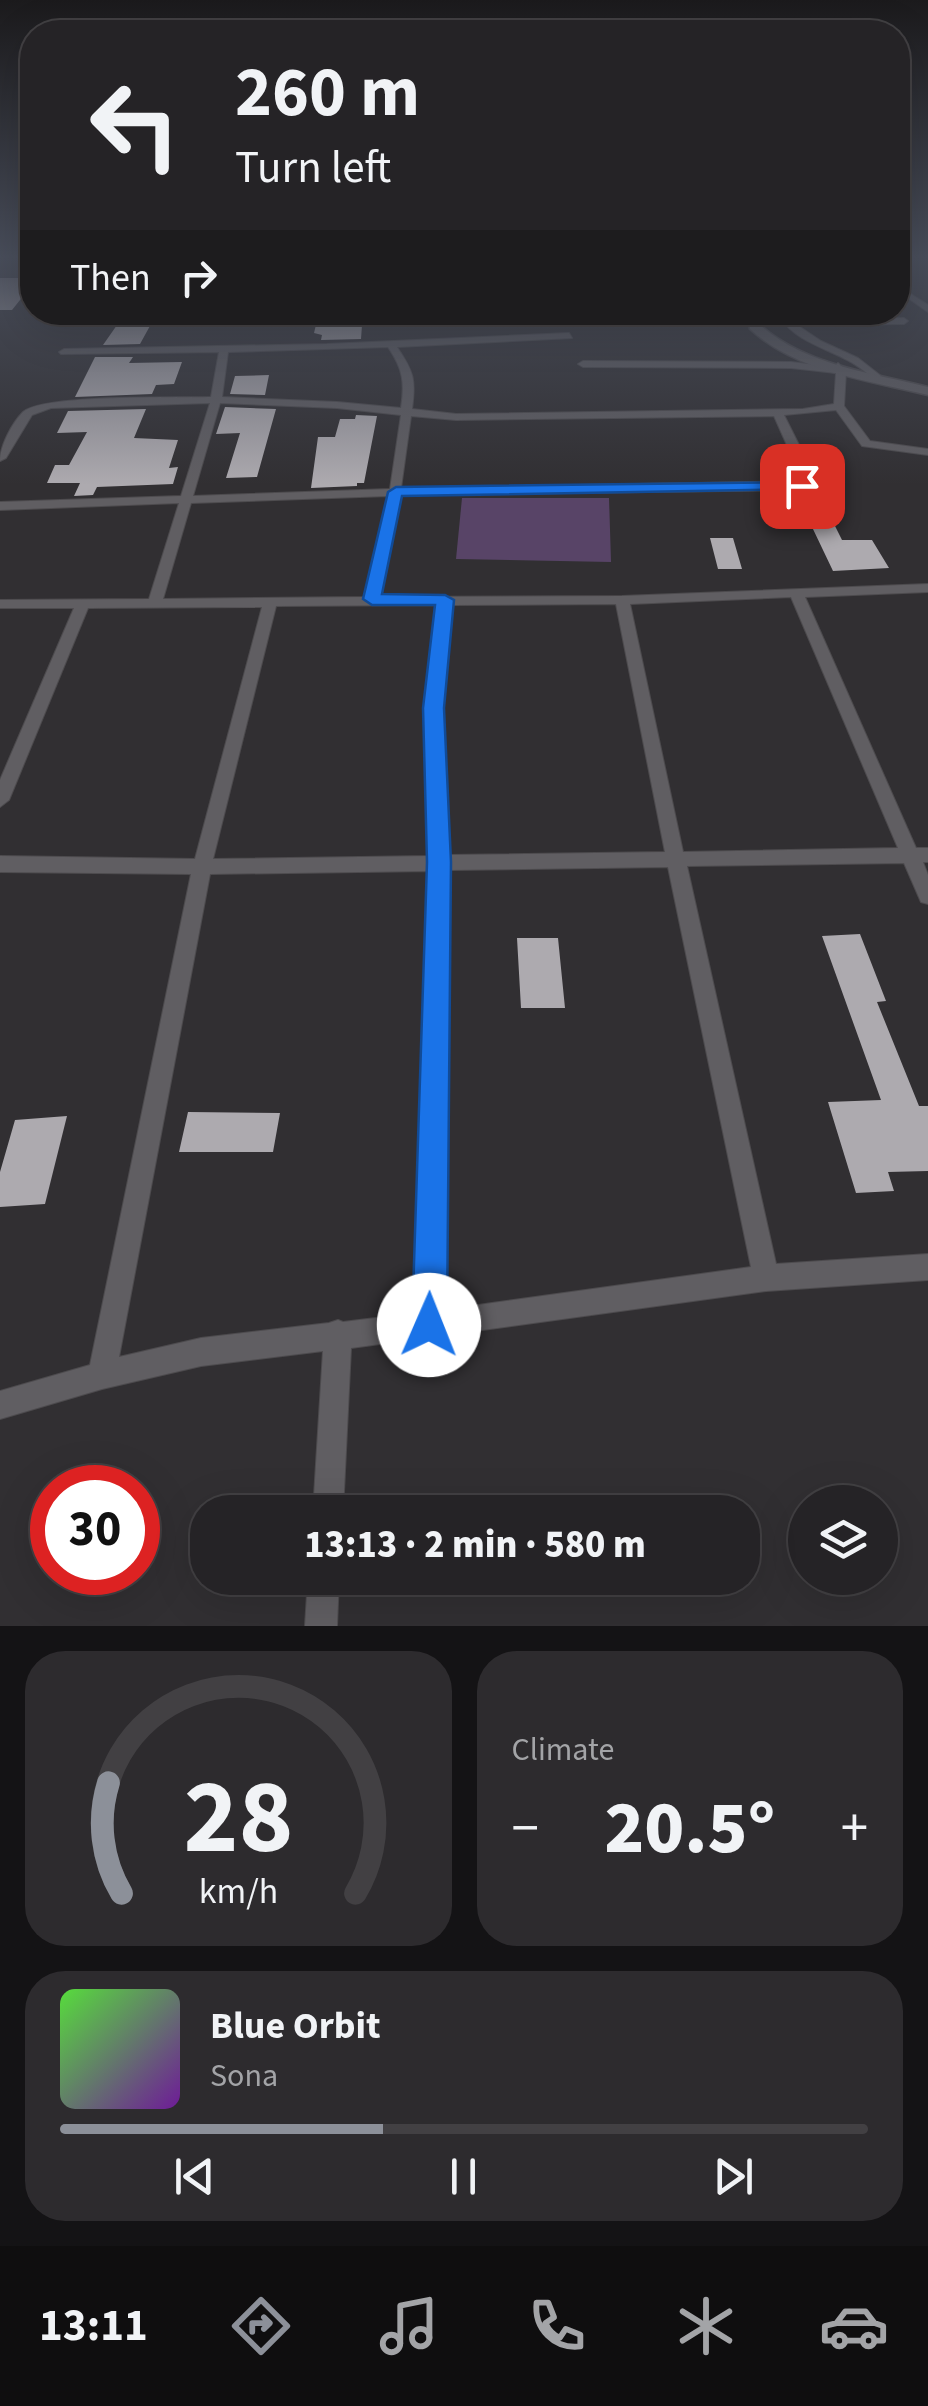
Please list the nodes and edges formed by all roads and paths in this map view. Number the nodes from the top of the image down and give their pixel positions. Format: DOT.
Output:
graph roads {
  1 [pos="760,333"];
  2 [pos="800,333"];
  3 [pos="568,336"];
  4 [pos="390,344"];
  5 [pos="224,350"];
  6 [pos="64,352"];
  7 [pos="583,364"];
  8 [pos="839,368"];
  9 [pos="876,376"];
  10 [pos="928,391"];
  11 [pos="216,400"];
  12 [pos="840,406"];
  13 [pos="407,412"];
  14 [pos="778,412"];
  15 [pos="928,452"];
  16 [pos="0,458"];
  17 [pos="396,492"];
  18 [pos="187,498"];
  19 [pos="2,505"];
  20 [pos="928,588"];
  21 [pos="796,592"];
  22 [pos="372,599"];
  23 [pos="445,600"];
  24 [pos="622,600"];
  25 [pos="154,601"];
  26 [pos="270,601"];
  27 [pos="83,602"];
  28 [pos="0,604"];
  29 [pos="0,800"];
  30 [pos="919,854"];
  31 [pos="673,858"];
  32 [pos="439,862"];
  33 [pos="0,864"];
  34 [pos="202,868"];
  35 [pos="928,896"];
  36 [pos="928,1267"];
  37 [pos="766,1278"];
  38 [pos="429,1325"];
  39 [pos="338,1333"];
  40 [pos="102,1375"];
  41 [pos="0,1405"];
  42 [pos="329,1495"];
  43 [pos="323,1595"];
  44 [pos="321,1626"];
  1 -- 8 [label="main road"];
  2 -- 9 [label="street"];
  3 -- 4 [label="street"];
  4 -- 5 [label="street"];
  4 -- 13 [label="street"];
  5 -- 6 [label="street"];
  5 -- 11 [label="street"];
  7 -- 8 [label="street"];
  8 -- 9 [label="main road"];
  8 -- 12 [label="street"];
  9 -- 10 [label="main road"];
  11 -- 13 [label="street"];
  11 -- 16 [label="street"];
  11 -- 18 [label="street"];
  12 -- 14 [label="street"];
  12 -- 15 [label="street"];
  13 -- 14 [label="street"];
  13 -- 17 [label="street"];
  14 -- 17 [label="street"];
  17 -- 18 [label="street"];
  17 -- 22 [label="street"];
  18 -- 19 [label="street"];
  18 -- 25 [label="street"];
  20 -- 21 [label="street"];
  21 -- 24 [label="street"];
  21 -- 30 [label="street"];
  22 -- 23 [label="street"];
  22 -- 26 [label="street"];
  23 -- 24 [label="street"];
  23 -- 32 [label="street"];
  24 -- 31 [label="street"];
  25 -- 26 [label="street"];
  25 -- 27 [label="street"];
  26 -- 34 [label="street"];
  27 -- 28 [label="street"];
  27 -- 29 [label="street"];
  30 -- 31 [label="street"];
  30 -- 35 [label="street"];
  31 -- 32 [label="street"];
  31 -- 37 [label="street"];
  32 -- 34 [label="street"];
  32 -- 38 [label="street"];
  33 -- 34 [label="street"];
  34 -- 40 [label="street"];
  36 -- 37 [label="street"];
  37 -- 38 [label="street"];
  38 -- 39 [label="street"];
  39 -- 40 [label="street"];
  39 -- 42 [label="street"];
  40 -- 41 [label="street"];
  43 -- 44 [label="street"];
}
